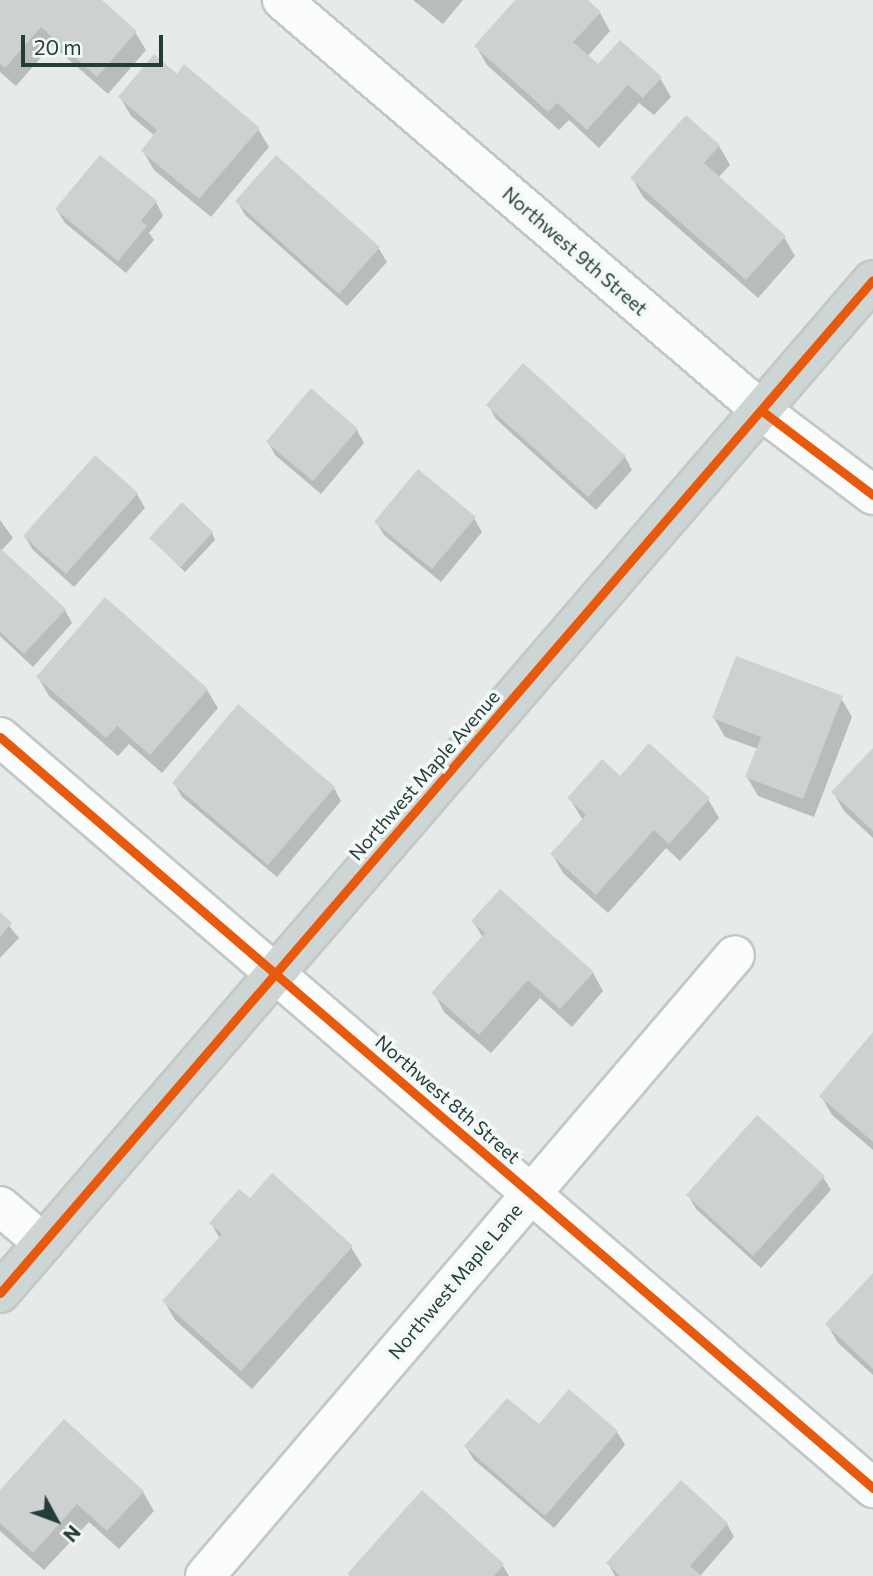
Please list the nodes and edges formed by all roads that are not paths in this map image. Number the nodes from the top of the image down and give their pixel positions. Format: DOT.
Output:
graph roads {
  1 [pos="282,0"];
  2 [pos="873,280"];
  3 [pos="762,411"];
  4 [pos="873,495"];
  5 [pos="0,737"];
  6 [pos="735,955"];
  7 [pos="276,974"];
  8 [pos="530,1192"];
  9 [pos="0,1206"];
  10 [pos="43,1242"];
  11 [pos="0,1293"];
  12 [pos="873,1488"];
  13 [pos="205,1576"];
  1 -- 3 [label="street, Northwest 9th Street"];
  2 -- 3 [label="main road, Northwest Maple Avenue"];
  3 -- 4 [label="street, Northwest 9th Street"];
  3 -- 7 [label="main road, Northwest Maple Avenue"];
  5 -- 7 [label="street, Northwest 8th Street"];
  6 -- 8 [label="street, Northwest Maple Lane"];
  7 -- 8 [label="street, Northwest 8th Street"];
  7 -- 10 [label="main road, Northwest Maple Avenue"];
  8 -- 12 [label="street, Northwest 8th Street"];
  8 -- 13 [label="street, Northwest Maple Lane"];
  9 -- 10 [label="street"];
  10 -- 11 [label="main road, Northwest Maple Avenue"];
}
